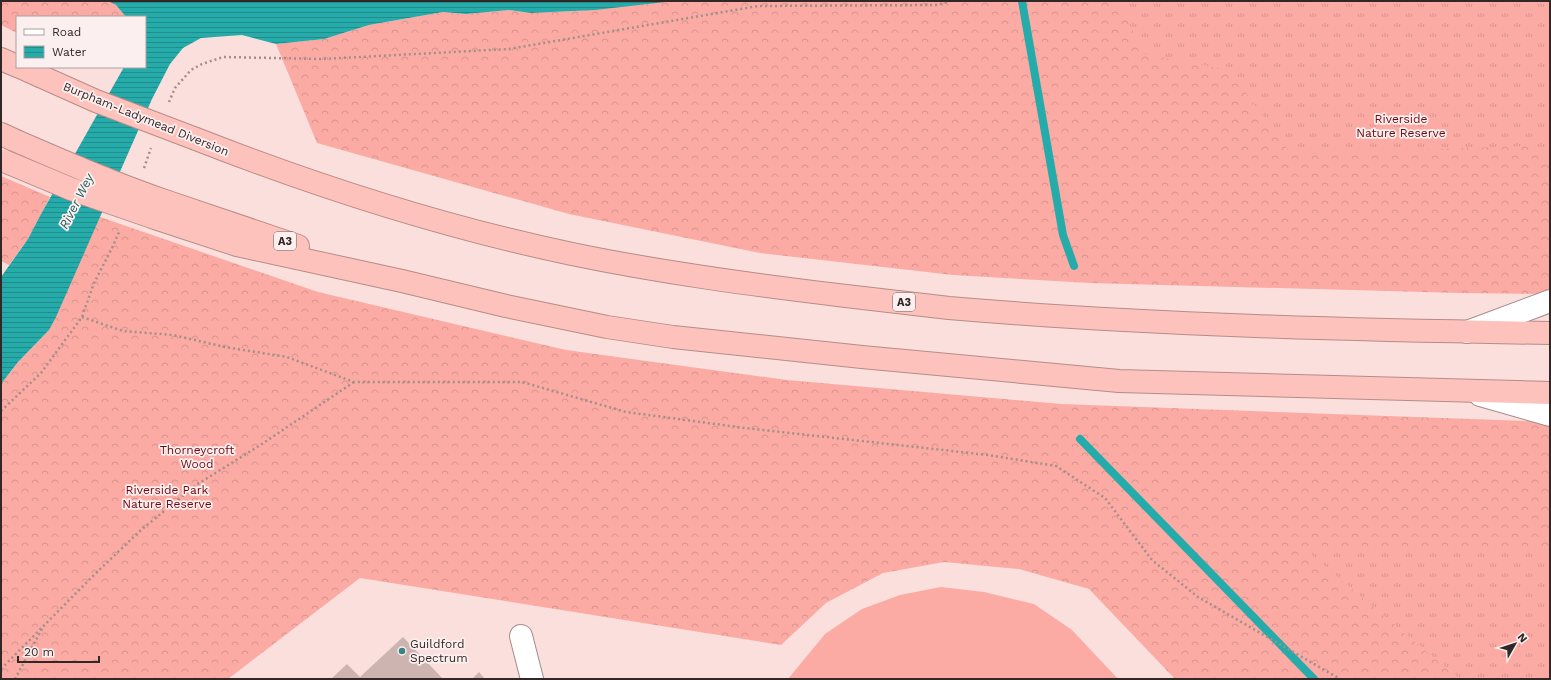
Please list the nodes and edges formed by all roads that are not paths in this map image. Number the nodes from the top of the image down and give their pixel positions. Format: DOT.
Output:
graph roads {
  1 [pos="1,59"];
  2 [pos="16,65"];
  3 [pos="22,68"];
  4 [pos="8,137"];
  5 [pos="3,160"];
  6 [pos="162,210"];
  7 [pos="1550,301"];
  8 [pos="1467,332"];
  9 [pos="1550,333"];
  10 [pos="1466,391"];
  11 [pos="1550,393"];
  12 [pos="1550,415"];
  13 [pos="521,636"];
  14 [pos="532,679"];
  1 -- 2 [label="highway, Burpham-Ladymead Diversion / A3"];
  3 -- 8 [label="highway, Burpham-Ladymead Diversion / A3, bridge"];
  4 -- 6 [label="highway, A3, bridge"];
  5 -- 6 [label="highway, bridge"];
  6 -- 10 [label="highway, A3"];
  7 -- 8 [label="lane"];
  8 -- 9 [label="highway, A3"];
  10 -- 11 [label="highway, A3"];
  10 -- 12 [label="lane"];
  13 -- 14 [label="lane"];
}
